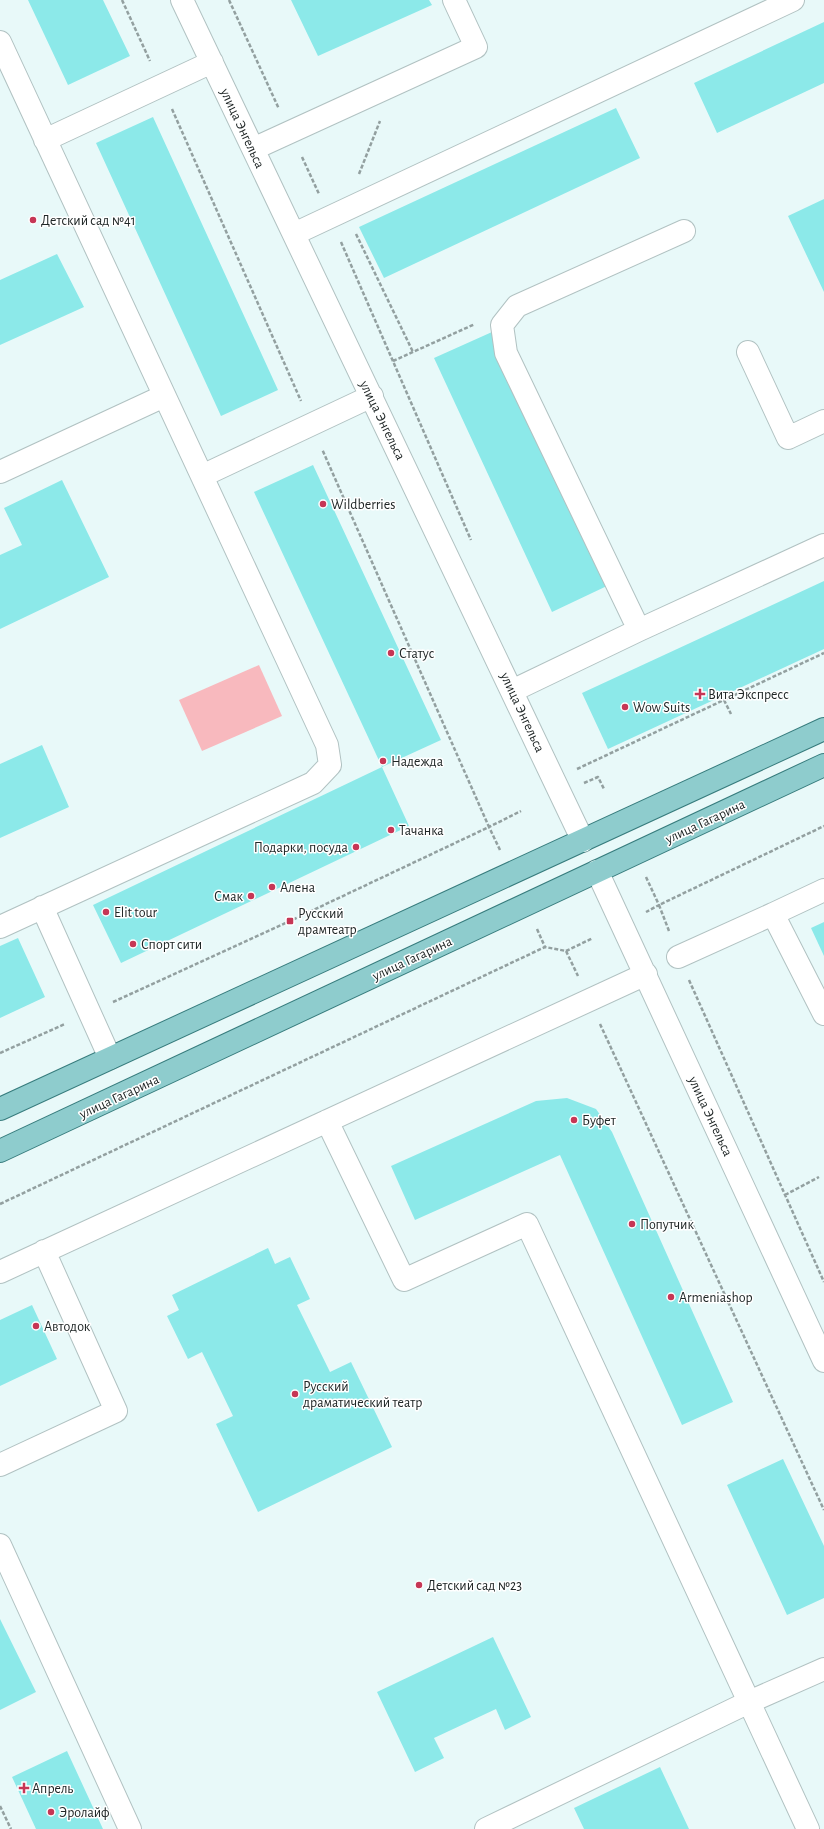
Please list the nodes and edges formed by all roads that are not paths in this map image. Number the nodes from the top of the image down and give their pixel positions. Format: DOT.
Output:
graph roads {
  1 [pos="182,0"];
  2 [pos="454,0"];
  3 [pos="793,0"];
  4 [pos="0,42"];
  5 [pos="212,62"];
  6 [pos="45,140"];
  7 [pos="253,149"];
  8 [pos="684,231"];
  9 [pos="294,234"];
  10 [pos="748,352"];
  11 [pos="164,396"];
  12 [pos="372,396"];
  13 [pos="824,421"];
  14 [pos="0,472"];
  15 [pos="202,476"];
  16 [pos="824,545"];
  17 [pos="639,630"];
  18 [pos="512,691"];
  19 [pos="824,729"];
  20 [pos="824,765"];
  21 [pos="583,841"];
  22 [pos="597,871"];
  23 [pos="824,890"];
  24 [pos="42,907"];
  25 [pos="774,914"];
  26 [pos="0,927"];
  27 [pos="678,957"];
  28 [pos="646,974"];
  29 [pos="824,1014"];
  30 [pos="110,1058"];
  31 [pos="0,1109"];
  32 [pos="327,1121"];
  33 [pos="0,1152"];
  34 [pos="44,1251"];
  35 [pos="0,1272"];
  36 [pos="824,1361"];
  37 [pos="0,1464"];
  38 [pos="0,1545"];
  39 [pos="824,1669"];
  40 [pos="749,1702"];
  41 [pos="130,1829"];
  42 [pos="486,1829"];
  43 [pos="808,1829"];
  1 -- 5 [label="street, улица Энгельса"];
  2 -- 7 [label="street"];
  3 -- 9 [label="street"];
  4 -- 6 [label="street"];
  5 -- 6 [label="street"];
  5 -- 7 [label="street, улица Энгельса"];
  6 -- 11 [label="street"];
  7 -- 9 [label="street, улица Энгельса"];
  8 -- 17 [label="street"];
  9 -- 12 [label="street, улица Энгельса"];
  10 -- 13 [label="street"];
  11 -- 14 [label="street"];
  11 -- 15 [label="street"];
  12 -- 15 [label="street"];
  12 -- 18 [label="street, улица Энгельса"];
  15 -- 24 [label="street"];
  16 -- 17 [label="street"];
  17 -- 18 [label="street"];
  18 -- 21 [label="street, улица Энгельса"];
  19 -- 21 [label="main road"];
  20 -- 22 [label="main road, улица Гагарина"];
  21 -- 22 [label="main road"];
  21 -- 30 [label="main road"];
  22 -- 28 [label="street, улица Энгельса"];
  22 -- 33 [label="main road, улица Гагарина"];
  23 -- 25 [label="street"];
  24 -- 26 [label="street"];
  24 -- 30 [label="street"];
  25 -- 27 [label="street"];
  25 -- 29 [label="street"];
  28 -- 32 [label="street"];
  28 -- 36 [label="street, улица Энгельса"];
  30 -- 31 [label="main road"];
  32 -- 34 [label="street"];
  32 -- 40 [label="street"];
  34 -- 35 [label="street"];
  34 -- 37 [label="street"];
  38 -- 41 [label="street"];
  39 -- 40 [label="street"];
  40 -- 42 [label="street"];
  40 -- 43 [label="street"];
}
